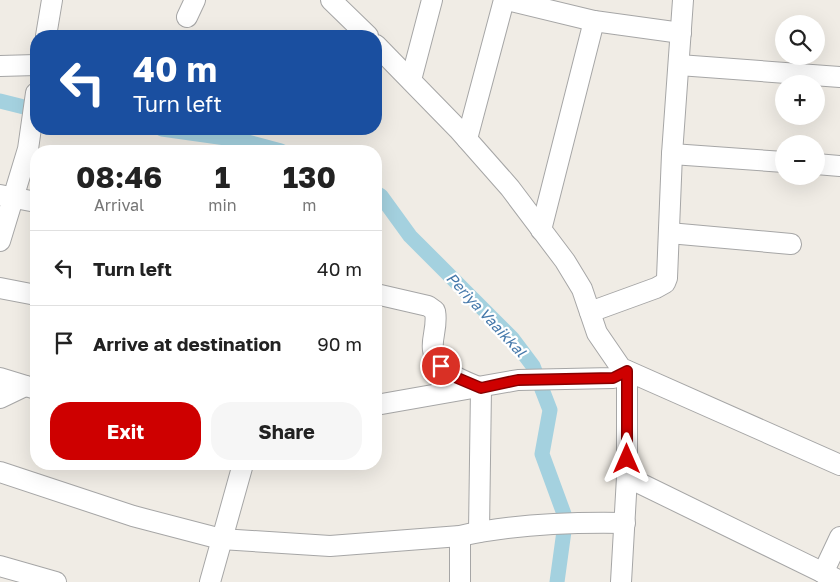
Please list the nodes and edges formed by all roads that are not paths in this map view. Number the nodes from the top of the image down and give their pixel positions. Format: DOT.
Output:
graph roads {
  1 [pos="52,0"];
  2 [pos="331,0"];
  3 [pos="432,0"];
  4 [pos="505,0"];
  5 [pos="683,0"];
  6 [pos="594,21"];
  7 [pos="47,30"];
  8 [pos="362,30"];
  9 [pos="681,32"];
  10 [pos="382,51"];
  11 [pos="30,65"];
  12 [pos="679,65"];
  13 [pos="0,66"];
  14 [pos="840,77"];
  15 [pos="411,80"];
  16 [pos="30,135"];
  17 [pos="467,139"];
  18 [pos="672,154"];
  19 [pos="775,161"];
  20 [pos="825,165"];
  21 [pos="840,166"];
  22 [pos="6,196"];
  23 [pos="30,201"];
  24 [pos="541,230"];
  25 [pos="669,233"];
  26 [pos="0,241"];
  27 [pos="791,244"];
  28 [pos="0,288"];
  29 [pos="30,294"];
  30 [pos="382,295"];
  31 [pos="590,312"];
  32 [pos="627,371"];
  33 [pos="0,378"];
  34 [pos="30,388"];
  35 [pos="481,388"];
  36 [pos="0,398"];
  37 [pos="382,405"];
  38 [pos="840,465"];
  39 [pos="240,470"];
  40 [pos="0,472"];
  41 [pos="626,477"];
  42 [pos="625,523"];
  43 [pos="480,532"];
  44 [pos="460,536"];
  45 [pos="840,537"];
  46 [pos="221,540"];
  47 [pos="0,566"];
  48 [pos="832,577"];
  49 [pos="56,582"];
  50 [pos="210,582"];
  51 [pos="460,582"];
  52 [pos="621,582"];
  1 -- 7 [label="street"];
  2 -- 8 [label="street"];
  3 -- 15 [label="street"];
  4 -- 6 [label="street"];
  4 -- 17 [label="street"];
  5 -- 9 [label="street"];
  6 -- 9 [label="street"];
  6 -- 24 [label="street"];
  9 -- 12 [label="street"];
  10 -- 15 [label="street"];
  11 -- 13 [label="street"];
  12 -- 14 [label="street"];
  12 -- 18 [label="street"];
  15 -- 17 [label="street"];
  16 -- 22 [label="street"];
  17 -- 24 [label="street"];
  18 -- 19 [label="street"];
  18 -- 25 [label="street"];
  20 -- 21 [label="street"];
  22 -- 23 [label="street"];
  22 -- 26 [label="street"];
  24 -- 31 [label="street"];
  25 -- 27 [label="street"];
  25 -- 31 [label="street"];
  28 -- 29 [label="street"];
  30 -- 35 [label="street"];
  31 -- 32 [label="street"];
  32 -- 35 [label="street"];
  32 -- 38 [label="street"];
  32 -- 41 [label="street"];
  33 -- 34 [label="street"];
  34 -- 36 [label="street"];
  35 -- 37 [label="street"];
  35 -- 43 [label="street"];
  39 -- 46 [label="street"];
  40 -- 46 [label="street"];
  41 -- 42 [label="street"];
  41 -- 48 [label="street"];
  42 -- 43 [label="street"];
  42 -- 52 [label="street"];
  43 -- 44 [label="street"];
  44 -- 46 [label="street"];
  44 -- 51 [label="street"];
  45 -- 48 [label="street"];
  46 -- 50 [label="street"];
  47 -- 49 [label="street"];
}
